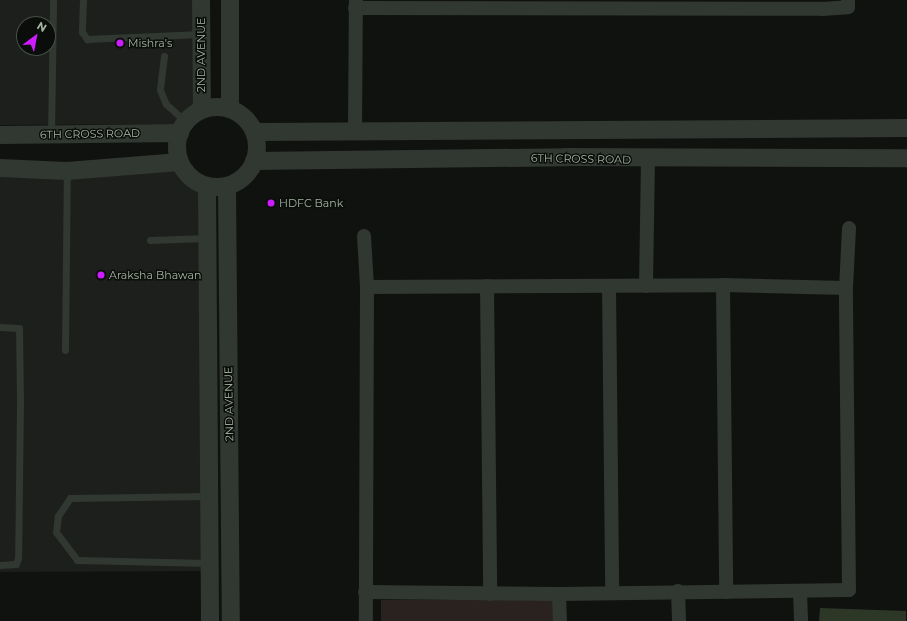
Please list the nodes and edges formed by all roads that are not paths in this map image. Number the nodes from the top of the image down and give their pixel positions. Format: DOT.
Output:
graph roads {
  1 [pos="53,0"];
  2 [pos="83,0"];
  3 [pos="201,0"];
  4 [pos="230,0"];
  5 [pos="848,0"];
  6 [pos="356,4"];
  7 [pos="480,4"];
  8 [pos="599,4"];
  9 [pos="724,4"];
  10 [pos="201,34"];
  11 [pos="164,56"];
  12 [pos="230,109"];
  13 [pos="202,110"];
  14 [pos="183,127"];
  15 [pos="898,128"];
  16 [pos="566,129"];
  17 [pos="720,129"];
  18 [pos="355,131"];
  19 [pos="254,132"];
  20 [pos="51,134"];
  21 [pos="0,135"];
  22 [pos="566,157"];
  23 [pos="898,158"];
  24 [pos="648,159"];
  25 [pos="722,159"];
  26 [pos="254,161"];
  27 [pos="180,162"];
  28 [pos="0,168"];
  29 [pos="67,171"];
  30 [pos="207,186"];
  31 [pos="227,186"];
  32 [pos="849,228"];
  33 [pos="364,236"];
  34 [pos="208,238"];
  35 [pos="150,240"];
  36 [pos="723,285"];
  37 [pos="487,286"];
  38 [pos="609,286"];
  39 [pos="646,286"];
  40 [pos="367,287"];
  41 [pos="846,288"];
  42 [pos="0,327"];
  43 [pos="65,350"];
  44 [pos="210,496"];
  45 [pos="210,563"];
  46 [pos="0,565"];
  47 [pos="678,591"];
  48 [pos="800,591"];
  49 [pos="365,592"];
  50 [pos="726,592"];
  51 [pos="612,593"];
  52 [pos="490,594"];
  53 [pos="559,594"];
  54 [pos="210,621"];
  55 [pos="232,621"];
  56 [pos="366,621"];
  57 [pos="560,621"];
  58 [pos="679,621"];
  59 [pos="801,621"];
  1 -- 20 [label="lane"];
  2 -- 10 [label="lane"];
  3 -- 10 [label="street, 2ND AVENUE"];
  4 -- 12 [label="street"];
  5 -- 9 [label="street"];
  6 -- 7 [label="street"];
  6 -- 18 [label="street"];
  7 -- 8 [label="street"];
  8 -- 9 [label="street"];
  10 -- 13 [label="street, 2ND AVENUE"];
  11 -- 14 [label="lane"];
  12 -- 13 [label="street"];
  12 -- 19 [label="street"];
  13 -- 14 [label="street"];
  14 -- 20 [label="street, 6TH CROSS ROAD"];
  14 -- 27 [label="street"];
  15 -- 17 [label="street"];
  15 -- 23 [label="street"];
  16 -- 17 [label="street"];
  16 -- 18 [label="street"];
  16 -- 22 [label="street"];
  17 -- 25 [label="street"];
  18 -- 19 [label="street"];
  19 -- 26 [label="street"];
  20 -- 21 [label="street, 6TH CROSS ROAD"];
  22 -- 24 [label="street, 6TH CROSS ROAD"];
  22 -- 26 [label="street, 6TH CROSS ROAD"];
  23 -- 25 [label="street, 6TH CROSS ROAD"];
  24 -- 25 [label="street, 6TH CROSS ROAD"];
  24 -- 39 [label="street"];
  26 -- 31 [label="street"];
  27 -- 29 [label="street"];
  27 -- 30 [label="street"];
  28 -- 29 [label="street"];
  29 -- 43 [label="lane"];
  30 -- 31 [label="street"];
  30 -- 34 [label="street, 2ND AVENUE"];
  31 -- 55 [label="street, 2ND AVENUE"];
  32 -- 41 [label="street"];
  33 -- 40 [label="street"];
  34 -- 35 [label="lane"];
  34 -- 44 [label="street, 2ND AVENUE"];
  36 -- 39 [label="street"];
  36 -- 41 [label="street"];
  36 -- 50 [label="street"];
  37 -- 38 [label="street"];
  37 -- 40 [label="street"];
  37 -- 52 [label="street"];
  38 -- 39 [label="street"];
  38 -- 51 [label="street"];
  40 -- 49 [label="street"];
  41 -- 48 [label="street"];
  42 -- 46 [label="lane"];
  44 -- 45 [label="street, 2ND AVENUE"];
  44 -- 45 [label="lane"];
  45 -- 54 [label="street, 2ND AVENUE"];
  47 -- 50 [label="street"];
  47 -- 51 [label="street"];
  47 -- 58 [label="street"];
  48 -- 50 [label="street"];
  48 -- 59 [label="street"];
  49 -- 52 [label="street"];
  49 -- 56 [label="street"];
  51 -- 53 [label="street"];
  52 -- 53 [label="street"];
  53 -- 57 [label="street"];
}
